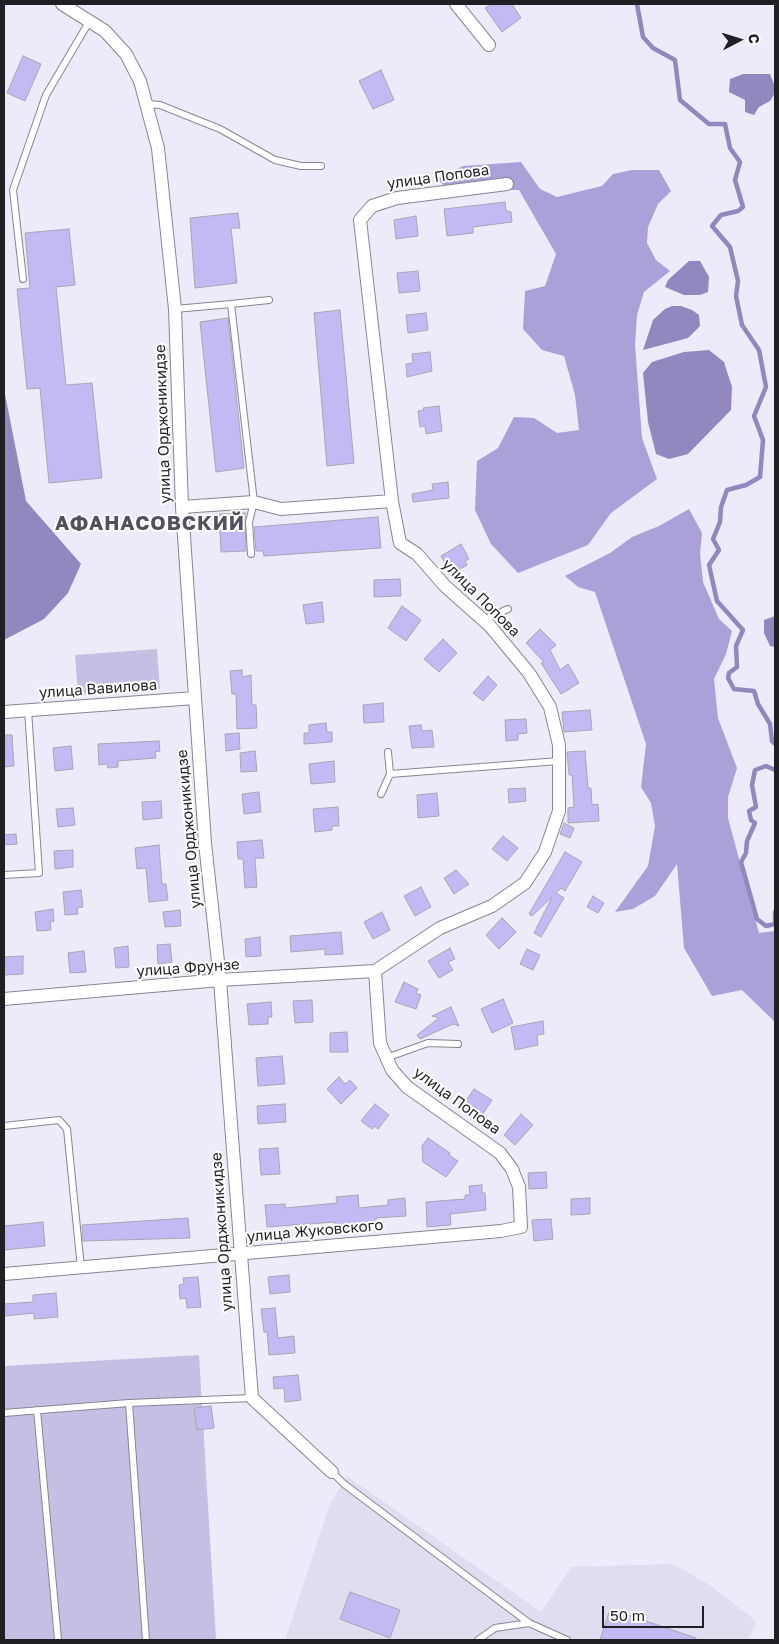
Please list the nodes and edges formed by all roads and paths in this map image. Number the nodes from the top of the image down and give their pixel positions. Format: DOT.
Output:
graph roads {
  1 [pos="62,4"];
  2 [pos="456,4"];
  3 [pos="89,22"];
  4 [pos="489,46"];
  5 [pos="147,104"];
  6 [pos="321,166"];
  7 [pos="506,184"];
  8 [pos="23,279"];
  9 [pos="269,300"];
  10 [pos="231,304"];
  11 [pos="175,309"];
  12 [pos="392,501"];
  13 [pos="254,502"];
  14 [pos="182,507"];
  15 [pos="251,554"];
  16 [pos="508,609"];
  17 [pos="482,621"];
  18 [pos="195,698"];
  19 [pos="28,710"];
  20 [pos="4,712"];
  21 [pos="388,752"];
  22 [pos="560,761"];
  23 [pos="390,774"];
  24 [pos="381,794"];
  25 [pos="4,875"];
  26 [pos="375,971"];
  27 [pos="220,980"];
  28 [pos="4,999"];
  29 [pos="458,1044"];
  30 [pos="386,1058"];
  31 [pos="4,1126"];
  32 [pos="509,1230"];
  33 [pos="239,1253"];
  34 [pos="81,1268"];
  35 [pos="4,1274"];
  36 [pos="252,1398"];
  37 [pos="129,1403"];
  38 [pos="37,1410"];
  39 [pos="4,1412"];
  40 [pos="332,1472"];
  41 [pos="529,1623"];
  42 [pos="58,1640"];
  43 [pos="146,1640"];
  44 [pos="478,1640"];
  45 [pos="567,1640"];
  1 -- 3 [label="street, улица Орджоникидзе"];
  2 -- 4 [label="street"];
  3 -- 5 [label="street, улица Орджоникидзе"];
  3 -- 8 [label="lane"];
  5 -- 6 [label="lane"];
  5 -- 11 [label="street, улица Орджоникидзе"];
  7 -- 12 [label="street, улица Попова"];
  9 -- 10 [label="lane"];
  10 -- 11 [label="lane"];
  10 -- 13 [label="lane"];
  11 -- 14 [label="street, улица Орджоникидзе"];
  12 -- 13 [label="street"];
  12 -- 17 [label="street, улица Попова"];
  13 -- 14 [label="street"];
  13 -- 15 [label="lane"];
  14 -- 18 [label="street, улица Орджоникидзе"];
  16 -- 17 [label="lane"];
  17 -- 22 [label="street, улица Попова"];
  18 -- 19 [label="street, улица Вавилова"];
  18 -- 27 [label="street, улица Орджоникидзе"];
  19 -- 20 [label="street, улица Вавилова"];
  19 -- 25 [label="lane"];
  21 -- 23 [label="lane"];
  22 -- 23 [label="lane"];
  22 -- 26 [label="street, улица Попова"];
  23 -- 24 [label="lane"];
  26 -- 27 [label="street, улица Фрунзе"];
  26 -- 30 [label="street, улица Попова"];
  27 -- 28 [label="street, улица Фрунзе"];
  27 -- 33 [label="street, улица Орджоникидзе"];
  29 -- 30 [label="lane"];
  30 -- 32 [label="street, улица Попова"];
  31 -- 34 [label="lane"];
  32 -- 33 [label="street, улица Жуковского"];
  33 -- 34 [label="street, улица Жуковского"];
  33 -- 36 [label="street, улица Орджоникидзе"];
  34 -- 35 [label="street, улица Жуковского"];
  36 -- 37 [label="lane"];
  36 -- 40 [label="street"];
  37 -- 38 [label="lane"];
  37 -- 43 [label="lane"];
  38 -- 39 [label="lane"];
  38 -- 42 [label="lane"];
  40 -- 41 [label="lane"];
  41 -- 44 [label="lane"];
  41 -- 45 [label="lane"];
}
